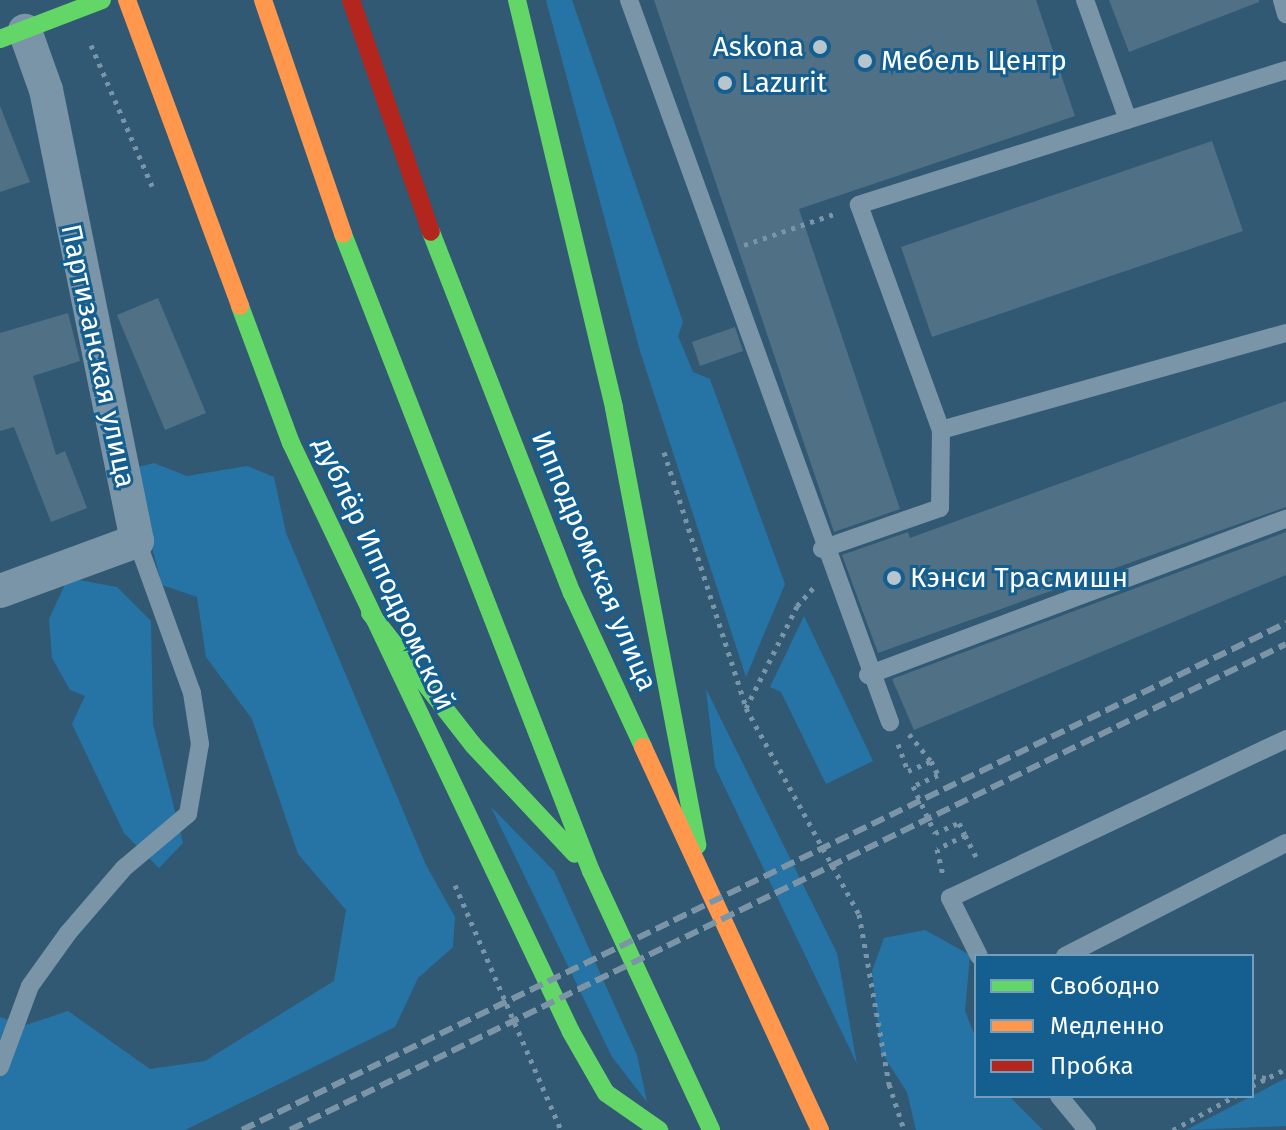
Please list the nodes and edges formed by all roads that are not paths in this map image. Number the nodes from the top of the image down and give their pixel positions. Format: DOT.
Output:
graph roads {
  1 [pos="102,0"];
  2 [pos="127,0"];
  3 [pos="263,0"];
  4 [pos="351,0"];
  5 [pos="517,0"];
  6 [pos="629,0"];
  7 [pos="1085,0"];
  8 [pos="1282,0"];
  9 [pos="1286,14"];
  10 [pos="13,35"];
  11 [pos="1286,70"];
  12 [pos="1128,120"];
  13 [pos="1286,333"];
  14 [pos="941,430"];
  15 [pos="1286,519"];
  16 [pos="137,541"];
  17 [pos="822,549"];
  18 [pos="0,591"];
  19 [pos="370,613"];
  20 [pos="868,675"];
  21 [pos="890,722"];
  22 [pos="1286,739"];
  23 [pos="1286,843"];
  24 [pos="701,867"];
  25 [pos="591,871"];
  26 [pos="978,954"];
  27 [pos="1069,954"];
  28 [pos="0,1067"];
  29 [pos="606,1093"];
  30 [pos="1061,1098"];
  31 [pos="621,1130"];
  32 [pos="659,1130"];
  33 [pos="711,1130"];
  34 [pos="820,1130"];
  35 [pos="1087,1130"];
  1 -- 10 [label="main road"];
  2 -- 19 [label="main road, дублёр Ипподромской"];
  3 -- 25 [label="main road"];
  4 -- 24 [label="main road, Ипподромская улица"];
  5 -- 24 [label="main road"];
  6 -- 17 [label="lane"];
  7 -- 12 [label="lane"];
  8 -- 9 [label="lane"];
  10 -- 16 [label="street, Партизанская улица"];
  11 -- 12 [label="lane"];
  12 -- 14 [label="lane"];
  13 -- 14 [label="lane"];
  14 -- 17 [label="lane"];
  15 -- 20 [label="lane"];
  16 -- 18 [label="street"];
  16 -- 28 [label="lane"];
  17 -- 20 [label="lane"];
  19 -- 25 [label="main road"];
  19 -- 29 [label="main road, дублёр Ипподромской"];
  20 -- 21 [label="lane"];
  22 -- 26 [label="lane"];
  23 -- 27 [label="lane"];
  24 -- 34 [label="main road, Ипподромская улица"];
  25 -- 33 [label="main road"];
  29 -- 31 [label="lane"];
  29 -- 32 [label="main road, дублёр Ипподромской"];
  30 -- 35 [label="lane"];
}
